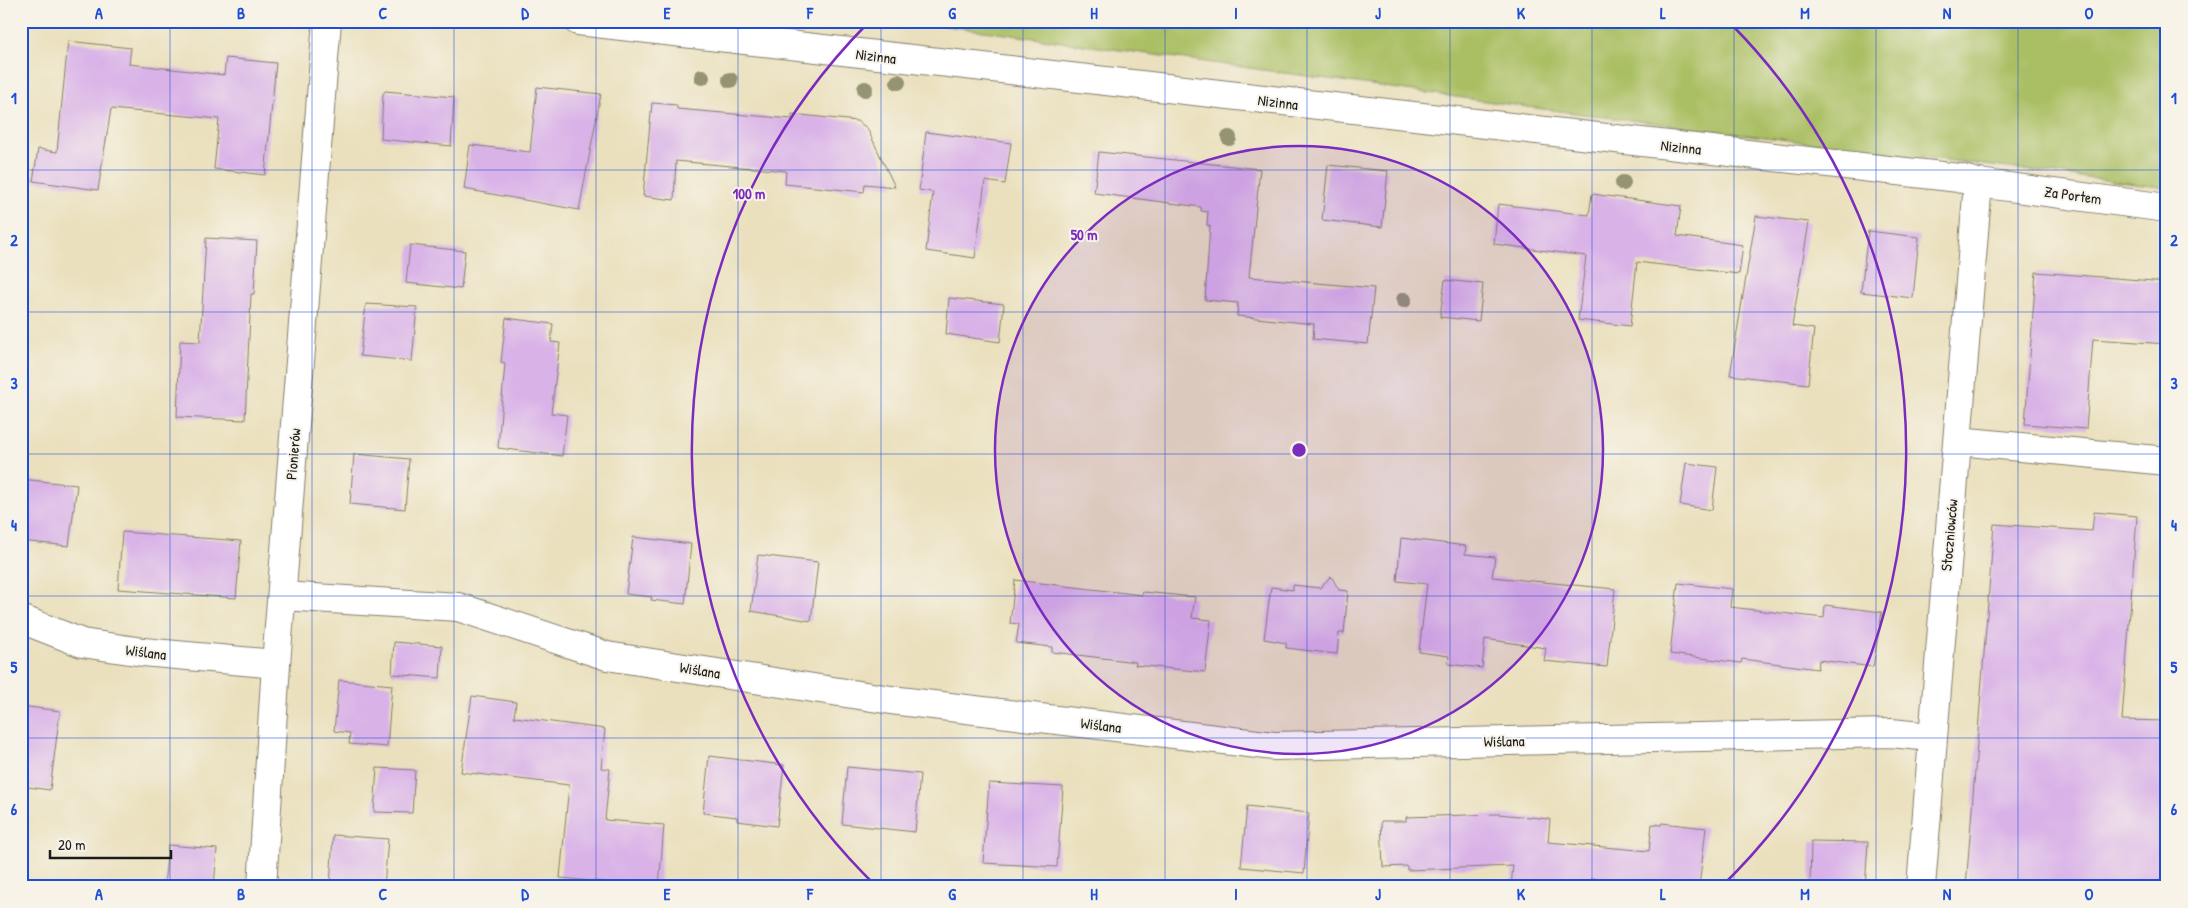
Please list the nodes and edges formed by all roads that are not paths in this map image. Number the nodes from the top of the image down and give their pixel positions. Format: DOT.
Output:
graph roads {
  1 [pos="327,21"];
  2 [pos="578,21"];
  3 [pos="1978,183"];
  4 [pos="2167,208"];
  5 [pos="1958,441"];
  6 [pos="2167,461"];
  7 [pos="282,596"];
  8 [pos="21,619"];
  9 [pos="276,664"];
  10 [pos="1931,737"];
  11 [pos="262,887"];
  12 [pos="1921,887"];
  1 -- 7 [label="street, Pionierów"];
  2 -- 3 [label="street, Nizinna"];
  3 -- 4 [label="street, Za Portem"];
  3 -- 5 [label="street, Stoczniowców"];
  5 -- 6 [label="street"];
  5 -- 10 [label="street, Stoczniowców"];
  7 -- 9 [label="street, Pionierów"];
  7 -- 10 [label="street, Wiślana"];
  8 -- 9 [label="street, Wiślana"];
  9 -- 11 [label="street, Pionierów"];
  10 -- 12 [label="street, Stoczniowców"];
}
